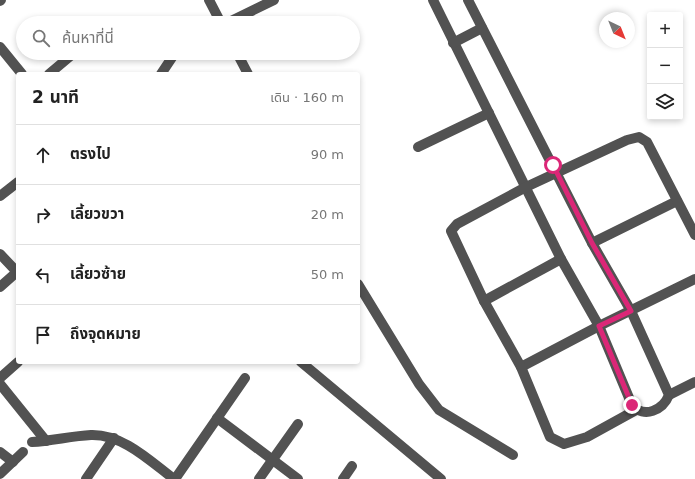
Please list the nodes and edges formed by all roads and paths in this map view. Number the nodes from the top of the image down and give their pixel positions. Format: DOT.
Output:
graph roads {
  1 [pos="209,0"];
  2 [pos="274,0"];
  3 [pos="432,0"];
  4 [pos="468,0"];
  5 [pos="216,16"];
  6 [pos="234,16"];
  7 [pos="482,28"];
  8 [pos="454,42"];
  9 [pos="0,47"];
  10 [pos="66,60"];
  11 [pos="169,60"];
  12 [pos="240,60"];
  13 [pos="20,72"];
  14 [pos="51,72"];
  15 [pos="161,72"];
  16 [pos="247,72"];
  17 [pos="489,112"];
  18 [pos="418,147"];
  19 [pos="557,173"];
  20 [pos="16,184"];
  21 [pos="526,187"];
  22 [pos="0,196"];
  23 [pos="677,202"];
  24 [pos="695,235"];
  25 [pos="592,243"];
  26 [pos="0,254"];
  27 [pos="561,259"];
  28 [pos="16,270"];
  29 [pos="16,274"];
  30 [pos="695,279"];
  31 [pos="0,287"];
  32 [pos="360,287"];
  33 [pos="484,301"];
  34 [pos="631,311"];
  35 [pos="599,326"];
  36 [pos="16,364"];
  37 [pos="303,364"];
  38 [pos="522,367"];
  39 [pos="0,378"];
  40 [pos="245,378"];
  41 [pos="695,382"];
  42 [pos="0,384"];
  43 [pos="669,396"];
  44 [pos="636,410"];
  45 [pos="217,418"];
  46 [pos="298,424"];
  47 [pos="114,438"];
  48 [pos="32,442"];
  49 [pos="46,442"];
  50 [pos="0,452"];
  51 [pos="23,452"];
  52 [pos="513,455"];
  53 [pos="272,459"];
  54 [pos="12,462"];
  55 [pos="352,466"];
  56 [pos="0,474"];
  57 [pos="86,479"];
  58 [pos="175,479"];
  59 [pos="259,479"];
  60 [pos="298,479"];
  61 [pos="343,479"];
  62 [pos="441,479"];
  1 -- 5 [label="street"];
  2 -- 6 [label="street"];
  3 -- 8 [label="street"];
  4 -- 7 [label="street"];
  7 -- 8 [label="street"];
  7 -- 19 [label="street"];
  8 -- 17 [label="street"];
  9 -- 13 [label="street"];
  10 -- 14 [label="street"];
  11 -- 15 [label="street"];
  12 -- 16 [label="street"];
  17 -- 18 [label="street"];
  17 -- 21 [label="street"];
  19 -- 21 [label="street"];
  19 -- 23 [label="street"];
  19 -- 25 [label="street"];
  20 -- 22 [label="street"];
  21 -- 27 [label="street"];
  21 -- 33 [label="street"];
  23 -- 24 [label="street"];
  23 -- 25 [label="street"];
  25 -- 34 [label="street"];
  26 -- 28 [label="street"];
  27 -- 33 [label="street"];
  27 -- 35 [label="street"];
  29 -- 31 [label="street"];
  30 -- 34 [label="street"];
  32 -- 52 [label="street"];
  33 -- 38 [label="street"];
  34 -- 35 [label="street"];
  34 -- 43 [label="street"];
  35 -- 38 [label="street"];
  35 -- 44 [label="street"];
  36 -- 39 [label="street"];
  37 -- 62 [label="street"];
  38 -- 44 [label="street"];
  40 -- 45 [label="street"];
  41 -- 43 [label="street"];
  42 -- 49 [label="street"];
  43 -- 44 [label="street"];
  45 -- 53 [label="street"];
  45 -- 58 [label="street"];
  46 -- 53 [label="street"];
  47 -- 49 [label="street"];
  47 -- 57 [label="street"];
  47 -- 58 [label="street"];
  48 -- 49 [label="street"];
  50 -- 54 [label="street"];
  51 -- 54 [label="street"];
  53 -- 59 [label="street"];
  53 -- 60 [label="street"];
  54 -- 56 [label="street"];
  55 -- 61 [label="street"];
}
